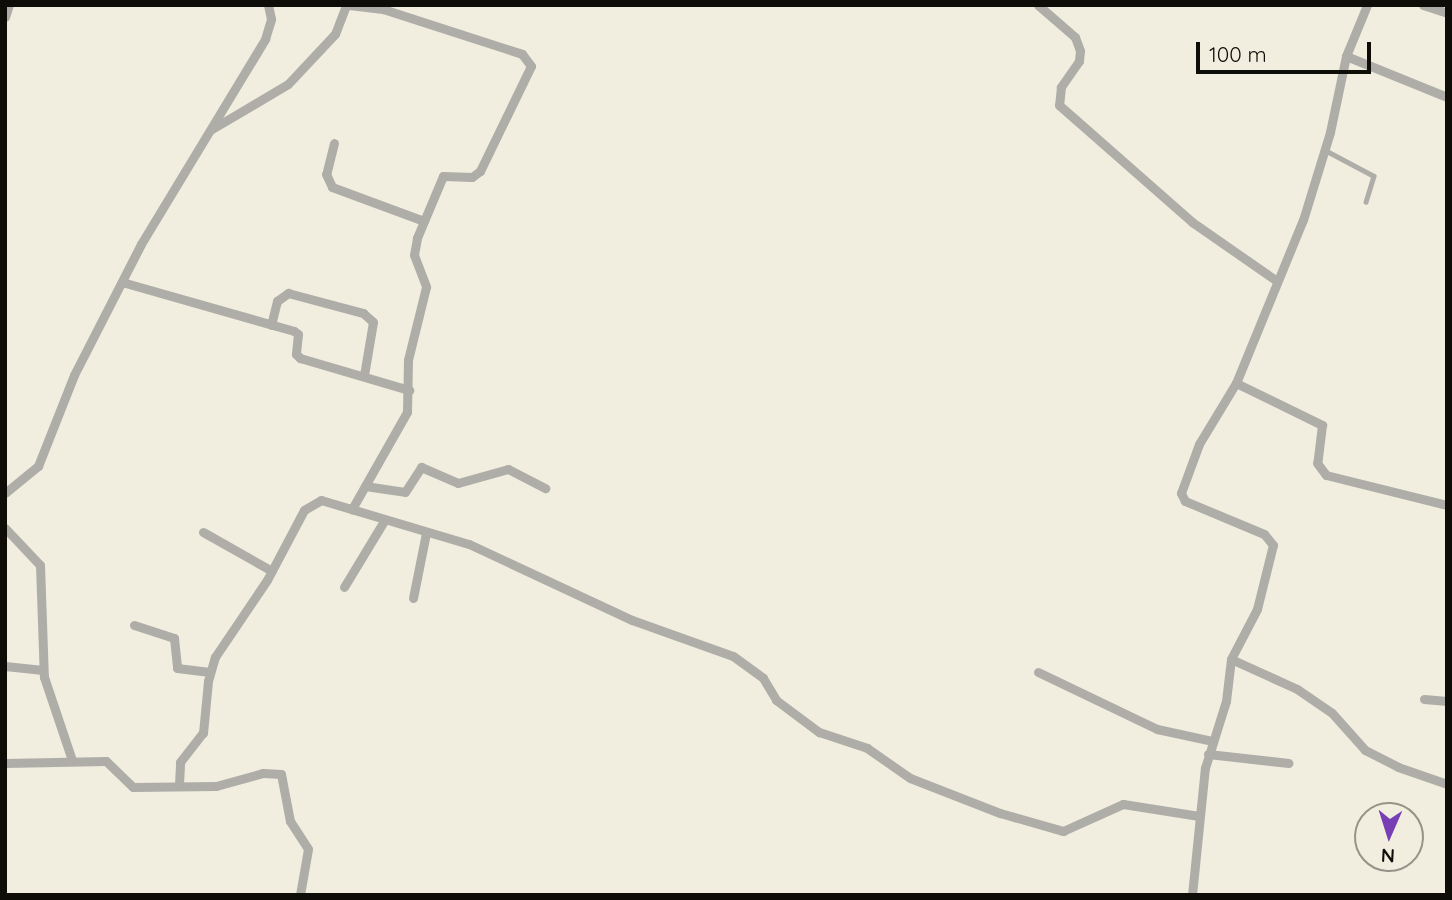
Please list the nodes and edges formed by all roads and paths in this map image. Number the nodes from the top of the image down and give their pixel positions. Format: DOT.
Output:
graph roads {
  1 [pos="9,5"];
  2 [pos="268,5"];
  3 [pos="347,5"];
  4 [pos="1038,5"];
  5 [pos="1367,5"];
  6 [pos="1423,5"];
  7 [pos="383,7"];
  8 [pos="1447,13"];
  9 [pos="5,17"];
  10 [pos="1346,56"];
  11 [pos="1447,97"];
  12 [pos="210,130"];
  13 [pos="334,144"];
  14 [pos="1324,150"];
  15 [pos="1366,202"];
  16 [pos="424,221"];
  17 [pos="1277,281"];
  18 [pos="122,282"];
  19 [pos="271,325"];
  20 [pos="364,375"];
  21 [pos="1236,383"];
  22 [pos="409,390"];
  23 [pos="365,486"];
  24 [pos="545,488"];
  25 [pos="5,494"];
  26 [pos="1447,505"];
  27 [pos="352,509"];
  28 [pos="384,521"];
  29 [pos="5,528"];
  30 [pos="203,532"];
  31 [pos="426,533"];
  32 [pos="272,571"];
  33 [pos="344,587"];
  34 [pos="413,598"];
  35 [pos="134,625"];
  36 [pos="1231,659"];
  37 [pos="5,666"];
  38 [pos="43,670"];
  39 [pos="210,672"];
  40 [pos="1038,673"];
  41 [pos="1424,699"];
  42 [pos="1447,701"];
  43 [pos="1212,741"];
  44 [pos="1208,754"];
  45 [pos="72,760"];
  46 [pos="5,763"];
  47 [pos="1288,764"];
  48 [pos="179,784"];
  49 [pos="1447,784"];
  50 [pos="1199,816"];
  51 [pos="300,895"];
  52 [pos="1192,895"];
  1 -- 9 [label="street"];
  2 -- 12 [label="street"];
  3 -- 7 [label="street"];
  3 -- 12 [label="street"];
  4 -- 17 [label="street"];
  5 -- 10 [label="street"];
  6 -- 8 [label="street"];
  7 -- 16 [label="street"];
  10 -- 11 [label="street"];
  10 -- 14 [label="street"];
  12 -- 18 [label="street"];
  13 -- 16 [label="street"];
  14 -- 15 [label="lane"];
  14 -- 17 [label="street"];
  16 -- 22 [label="street"];
  17 -- 21 [label="street"];
  18 -- 19 [label="street"];
  18 -- 25 [label="street"];
  19 -- 20 [label="street"];
  19 -- 20 [label="street"];
  20 -- 22 [label="street"];
  21 -- 26 [label="street"];
  21 -- 36 [label="street"];
  22 -- 23 [label="street"];
  23 -- 24 [label="street"];
  23 -- 27 [label="street"];
  27 -- 28 [label="street"];
  27 -- 32 [label="street"];
  28 -- 31 [label="street"];
  28 -- 33 [label="street"];
  29 -- 38 [label="street"];
  30 -- 32 [label="street"];
  31 -- 34 [label="street"];
  31 -- 50 [label="street"];
  32 -- 39 [label="street"];
  35 -- 39 [label="street"];
  36 -- 43 [label="street"];
  36 -- 49 [label="street"];
  37 -- 38 [label="street"];
  38 -- 45 [label="street"];
  39 -- 48 [label="street"];
  40 -- 43 [label="street"];
  41 -- 42 [label="street"];
  43 -- 44 [label="street"];
  44 -- 47 [label="street"];
  44 -- 50 [label="street"];
  45 -- 46 [label="street"];
  45 -- 48 [label="street"];
  48 -- 51 [label="street"];
  50 -- 52 [label="street"];
}
